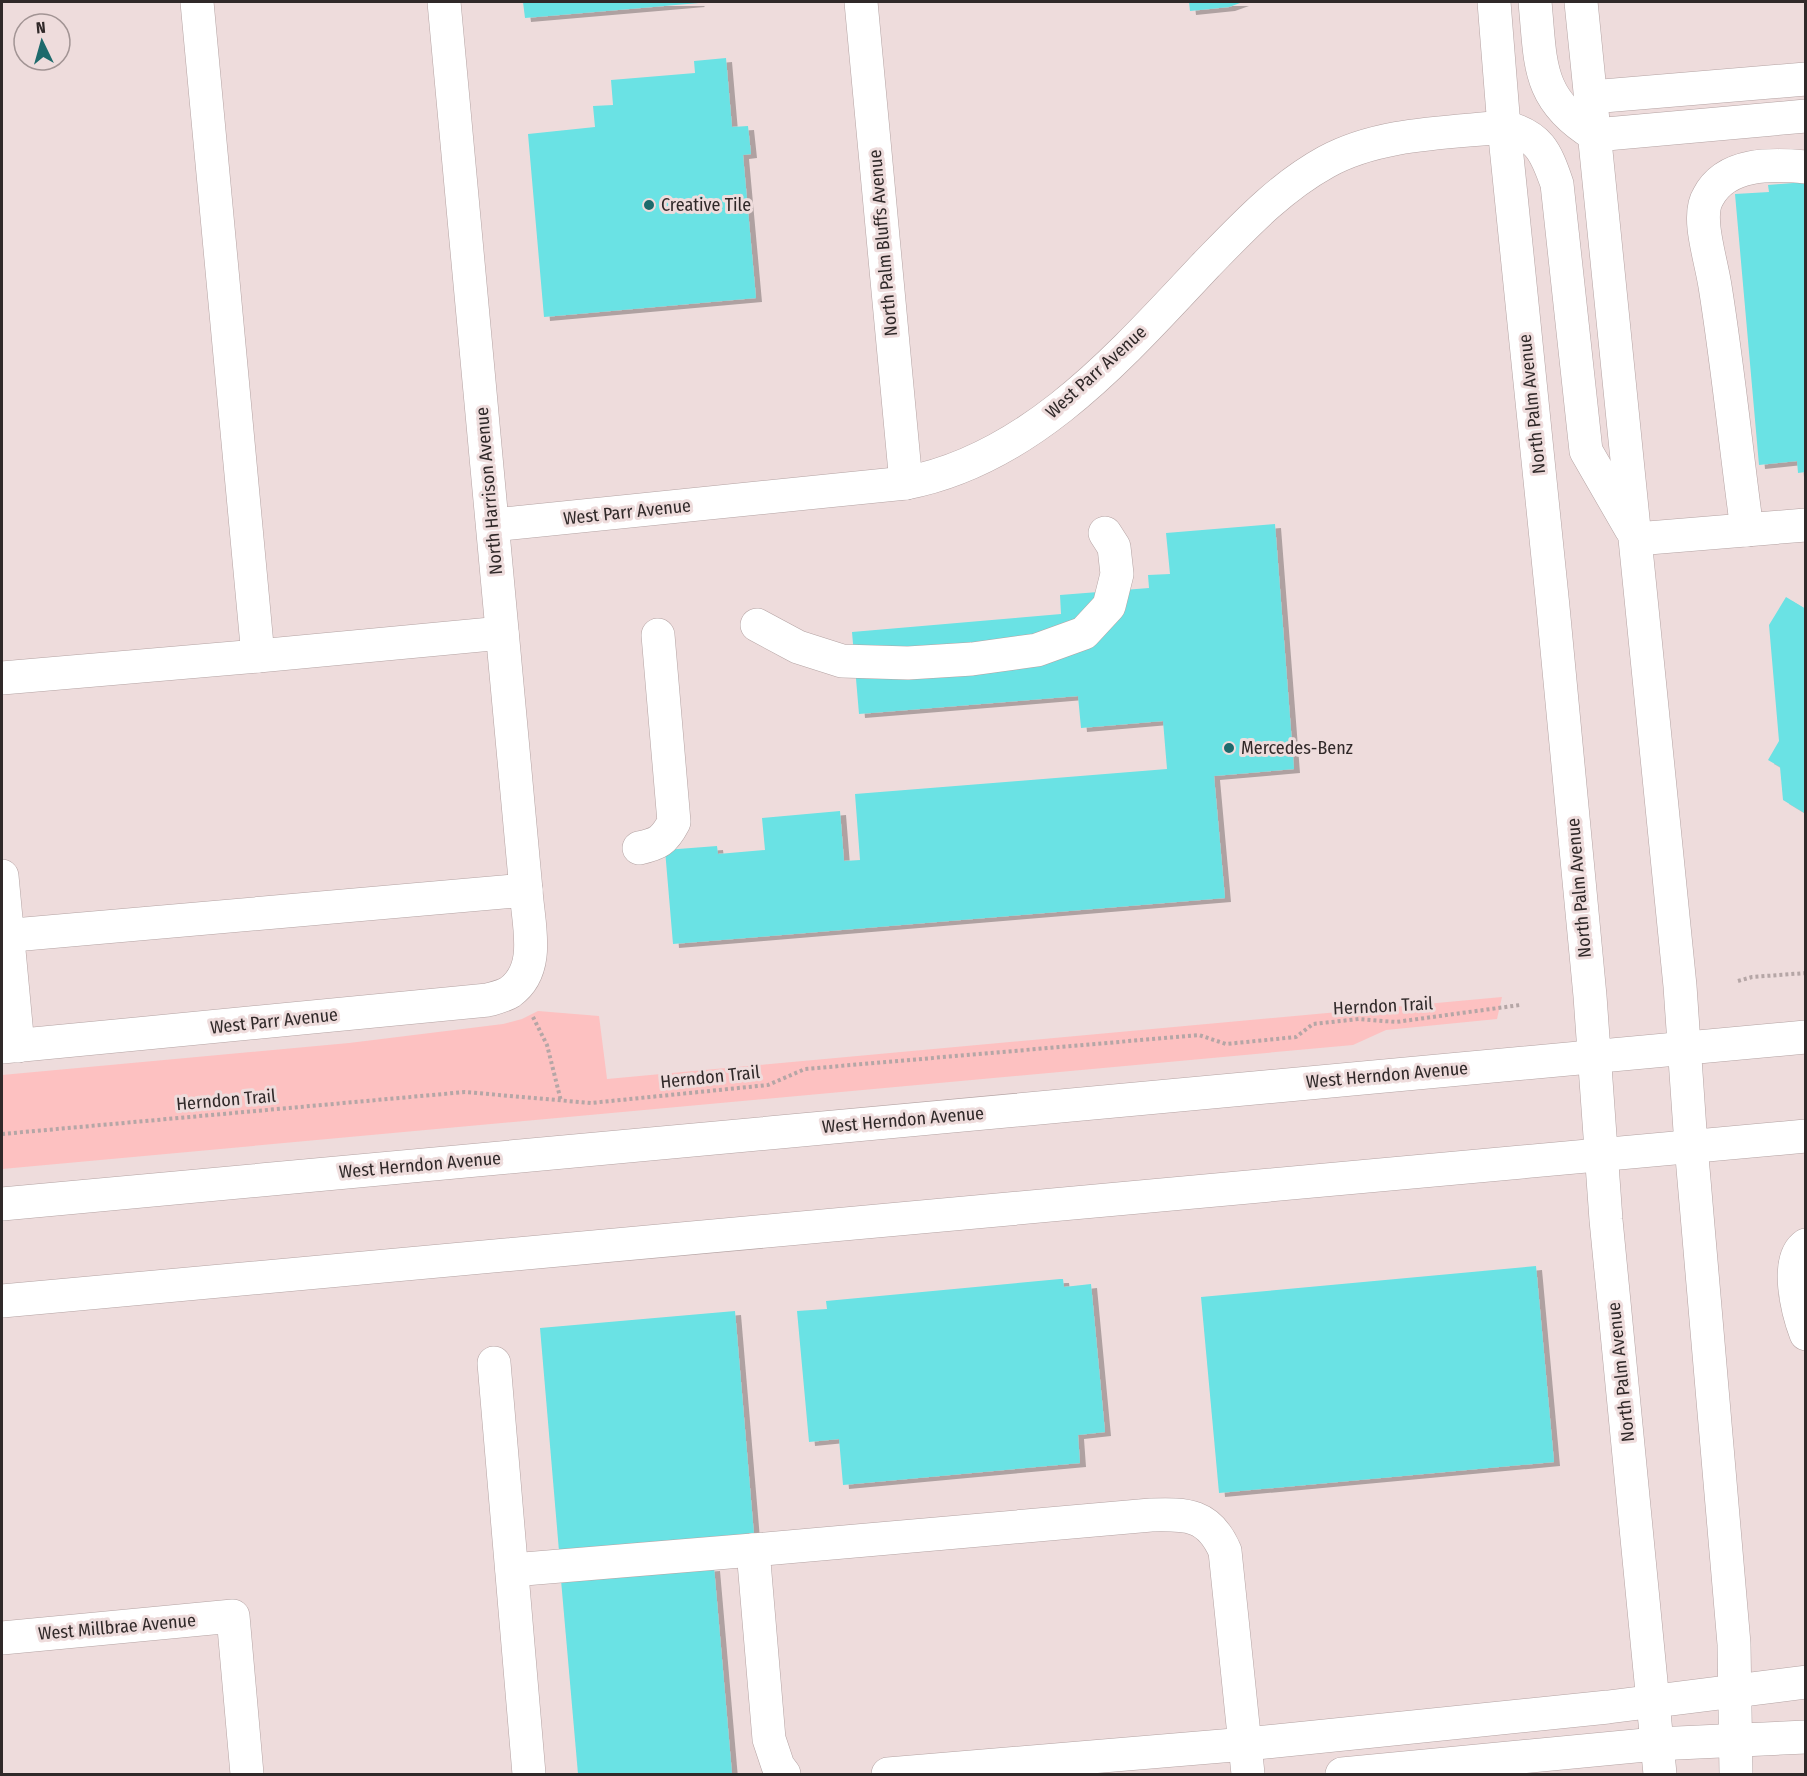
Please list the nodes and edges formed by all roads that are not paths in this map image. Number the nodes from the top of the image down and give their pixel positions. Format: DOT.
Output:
graph roads {
  1 [pos="197,2"];
  2 [pos="444,2"];
  3 [pos="861,2"];
  4 [pos="1494,2"];
  5 [pos="1535,2"];
  6 [pos="1581,2"];
  7 [pos="1806,79"];
  8 [pos="1591,98"];
  9 [pos="1806,116"];
  10 [pos="1504,127"];
  11 [pos="1595,135"];
  12 [pos="1806,167"];
  13 [pos="906,483"];
  14 [pos="493,525"];
  15 [pos="1806,525"];
  16 [pos="1747,530"];
  17 [pos="1105,533"];
  18 [pos="1636,538"];
  19 [pos="757,625"];
  20 [pos="502,633"];
  21 [pos="658,635"];
  22 [pos="258,656"];
  23 [pos="2,678"];
  24 [pos="639,848"];
  25 [pos="2,876"];
  26 [pos="526,890"];
  27 [pos="4,936"];
  28 [pos="523,979"];
  29 [pos="1806,1036"];
  30 [pos="10,1047"];
  31 [pos="1684,1048"];
  32 [pos="1594,1056"];
  33 [pos="1806,1136"];
  34 [pos="1691,1145"];
  35 [pos="1600,1153"];
  36 [pos="2,1204"];
  37 [pos="1806,1245"];
  38 [pos="2,1301"];
  39 [pos="1806,1334"];
  40 [pos="494,1363"];
  41 [pos="753,1550"];
  42 [pos="512,1570"];
  43 [pos="2,1638"];
  44 [pos="1806,1682"];
  45 [pos="1734,1691"];
  46 [pos="1653,1701"];
  47 [pos="1806,1737"];
  48 [pos="1735,1740"];
  49 [pos="1247,1759"];
  50 [pos="1658,1759"];
  51 [pos="247,1774"];
  52 [pos="529,1774"];
  53 [pos="784,1774"];
  54 [pos="888,1774"];
  55 [pos="1342,1774"];
  56 [pos="1736,1774"];
  1 -- 22 [label="main road"];
  2 -- 14 [label="main road, North Harrison Avenue"];
  3 -- 13 [label="main road, North Palm Bluffs Avenue"];
  4 -- 10 [label="main road, North Palm Avenue"];
  5 -- 11 [label="main road"];
  6 -- 8 [label="main road"];
  7 -- 8 [label="main road"];
  8 -- 11 [label="main road"];
  9 -- 11 [label="main road"];
  10 -- 13 [label="main road, West Parr Avenue"];
  10 -- 18 [label="main road"];
  10 -- 32 [label="main road, North Palm Avenue"];
  11 -- 18 [label="main road"];
  12 -- 16 [label="main road"];
  13 -- 14 [label="main road, West Parr Avenue"];
  14 -- 20 [label="main road, North Harrison Avenue"];
  15 -- 16 [label="main road"];
  16 -- 18 [label="main road"];
  17 -- 19 [label="main road"];
  18 -- 31 [label="main road"];
  20 -- 22 [label="main road"];
  20 -- 26 [label="main road, North Harrison Avenue"];
  21 -- 24 [label="main road"];
  22 -- 23 [label="main road"];
  25 -- 27 [label="main road"];
  26 -- 27 [label="main road"];
  26 -- 28 [label="main road, North Harrison Avenue"];
  27 -- 30 [label="main road"];
  28 -- 30 [label="main road, West Parr Avenue"];
  29 -- 31 [label="main road, West Herndon Avenue"];
  31 -- 32 [label="main road, West Herndon Avenue"];
  31 -- 34 [label="main road"];
  32 -- 35 [label="main road, North Palm Avenue"];
  32 -- 36 [label="main road, West Herndon Avenue"];
  33 -- 34 [label="main road"];
  34 -- 35 [label="main road"];
  34 -- 45 [label="main road"];
  35 -- 38 [label="main road"];
  35 -- 46 [label="main road, North Palm Avenue"];
  37 -- 39 [label="main road"];
  40 -- 42 [label="main road"];
  41 -- 42 [label="main road"];
  41 -- 49 [label="main road"];
  41 -- 53 [label="main road"];
  42 -- 52 [label="main road"];
  43 -- 51 [label="main road, West Millbrae Avenue"];
  44 -- 45 [label="main road"];
  45 -- 46 [label="main road"];
  45 -- 48 [label="main road"];
  46 -- 49 [label="main road"];
  46 -- 50 [label="main road, North Palm Avenue"];
  47 -- 48 [label="main road"];
  48 -- 50 [label="main road"];
  48 -- 56 [label="main road"];
  49 -- 54 [label="main road"];
  50 -- 55 [label="main road"];
}
